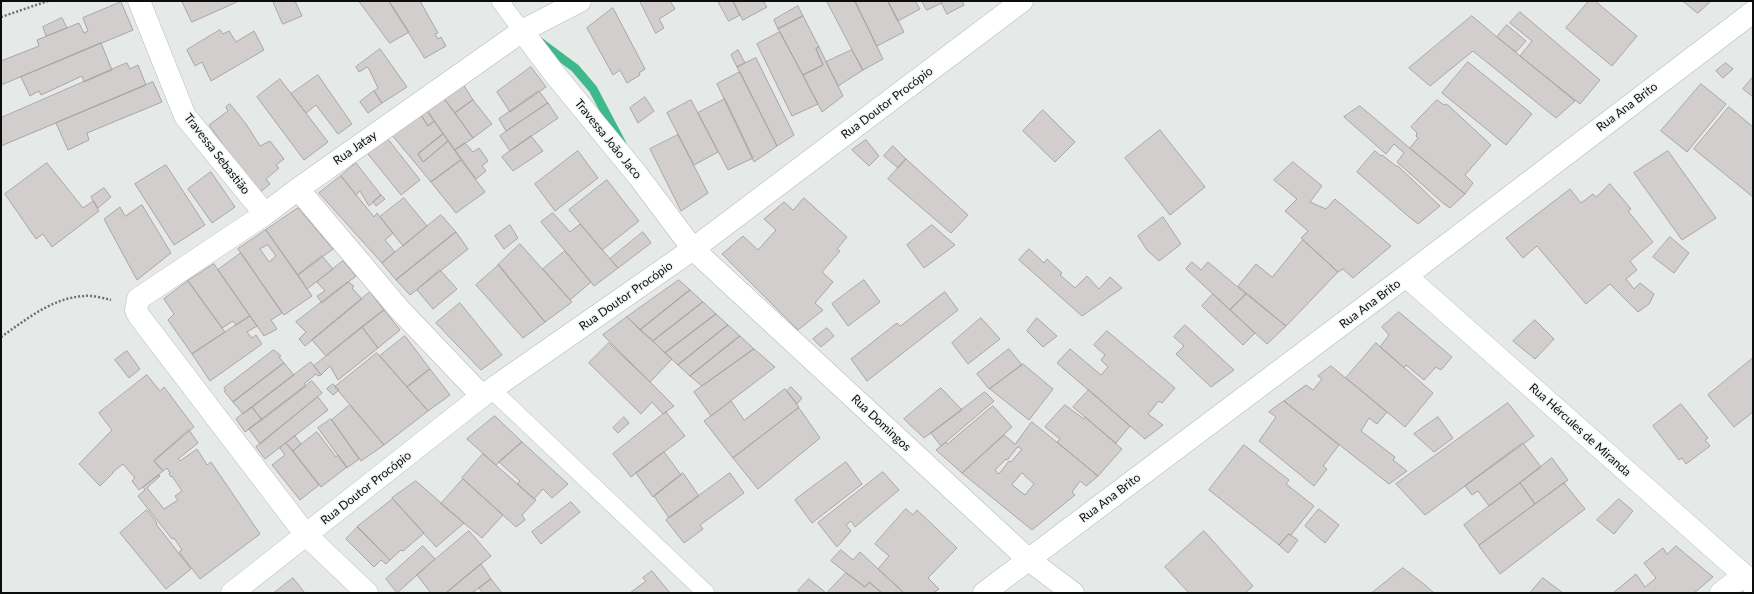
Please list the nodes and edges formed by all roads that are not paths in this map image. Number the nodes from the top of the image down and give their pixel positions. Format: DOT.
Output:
graph roads {
  1 [pos="140,1"];
  2 [pos="500,1"];
  3 [pos="580,1"];
  4 [pos="1022,1"];
  5 [pos="1753,12"];
  6 [pos="522,30"];
  7 [pos="298,189"];
  8 [pos="265,214"];
  9 [pos="692,250"];
  10 [pos="1406,276"];
  11 [pos="487,392"];
  12 [pos="306,535"];
  13 [pos="1029,560"];
  14 [pos="1749,580"];
  15 [pos="232,593"];
  16 [pos="367,593"];
  17 [pos="706,593"];
  18 [pos="984,593"];
  19 [pos="1073,593"];
  20 [pos="1721,593"];
  1 -- 8 [label="street, Travessa Sebastião"];
  2 -- 6 [label="lane"];
  3 -- 6 [label="street, Rua Jatay"];
  4 -- 9 [label="street, Rua Doutor Procópio"];
  5 -- 10 [label="street, Rua Ana Brito"];
  6 -- 7 [label="street, Rua Jatay"];
  6 -- 9 [label="street, Travessa João Jaco"];
  7 -- 8 [label="street, Rua Jatay"];
  7 -- 11 [label="street"];
  8 -- 12 [label="street, Rua Jatay"];
  9 -- 11 [label="street, Rua Doutor Procópio"];
  9 -- 13 [label="street, Rua Domingos"];
  10 -- 13 [label="street, Rua Ana Brito"];
  10 -- 14 [label="street, Rua Hércules de Miranda"];
  11 -- 12 [label="street, Rua Doutor Procópio"];
  11 -- 17 [label="lane"];
  12 -- 15 [label="street, Rua Doutor Procópio"];
  12 -- 16 [label="street"];
  13 -- 18 [label="street, Rua Ana Brito"];
  13 -- 19 [label="street, Rua Domingos"];
  14 -- 20 [label="street"];
}
